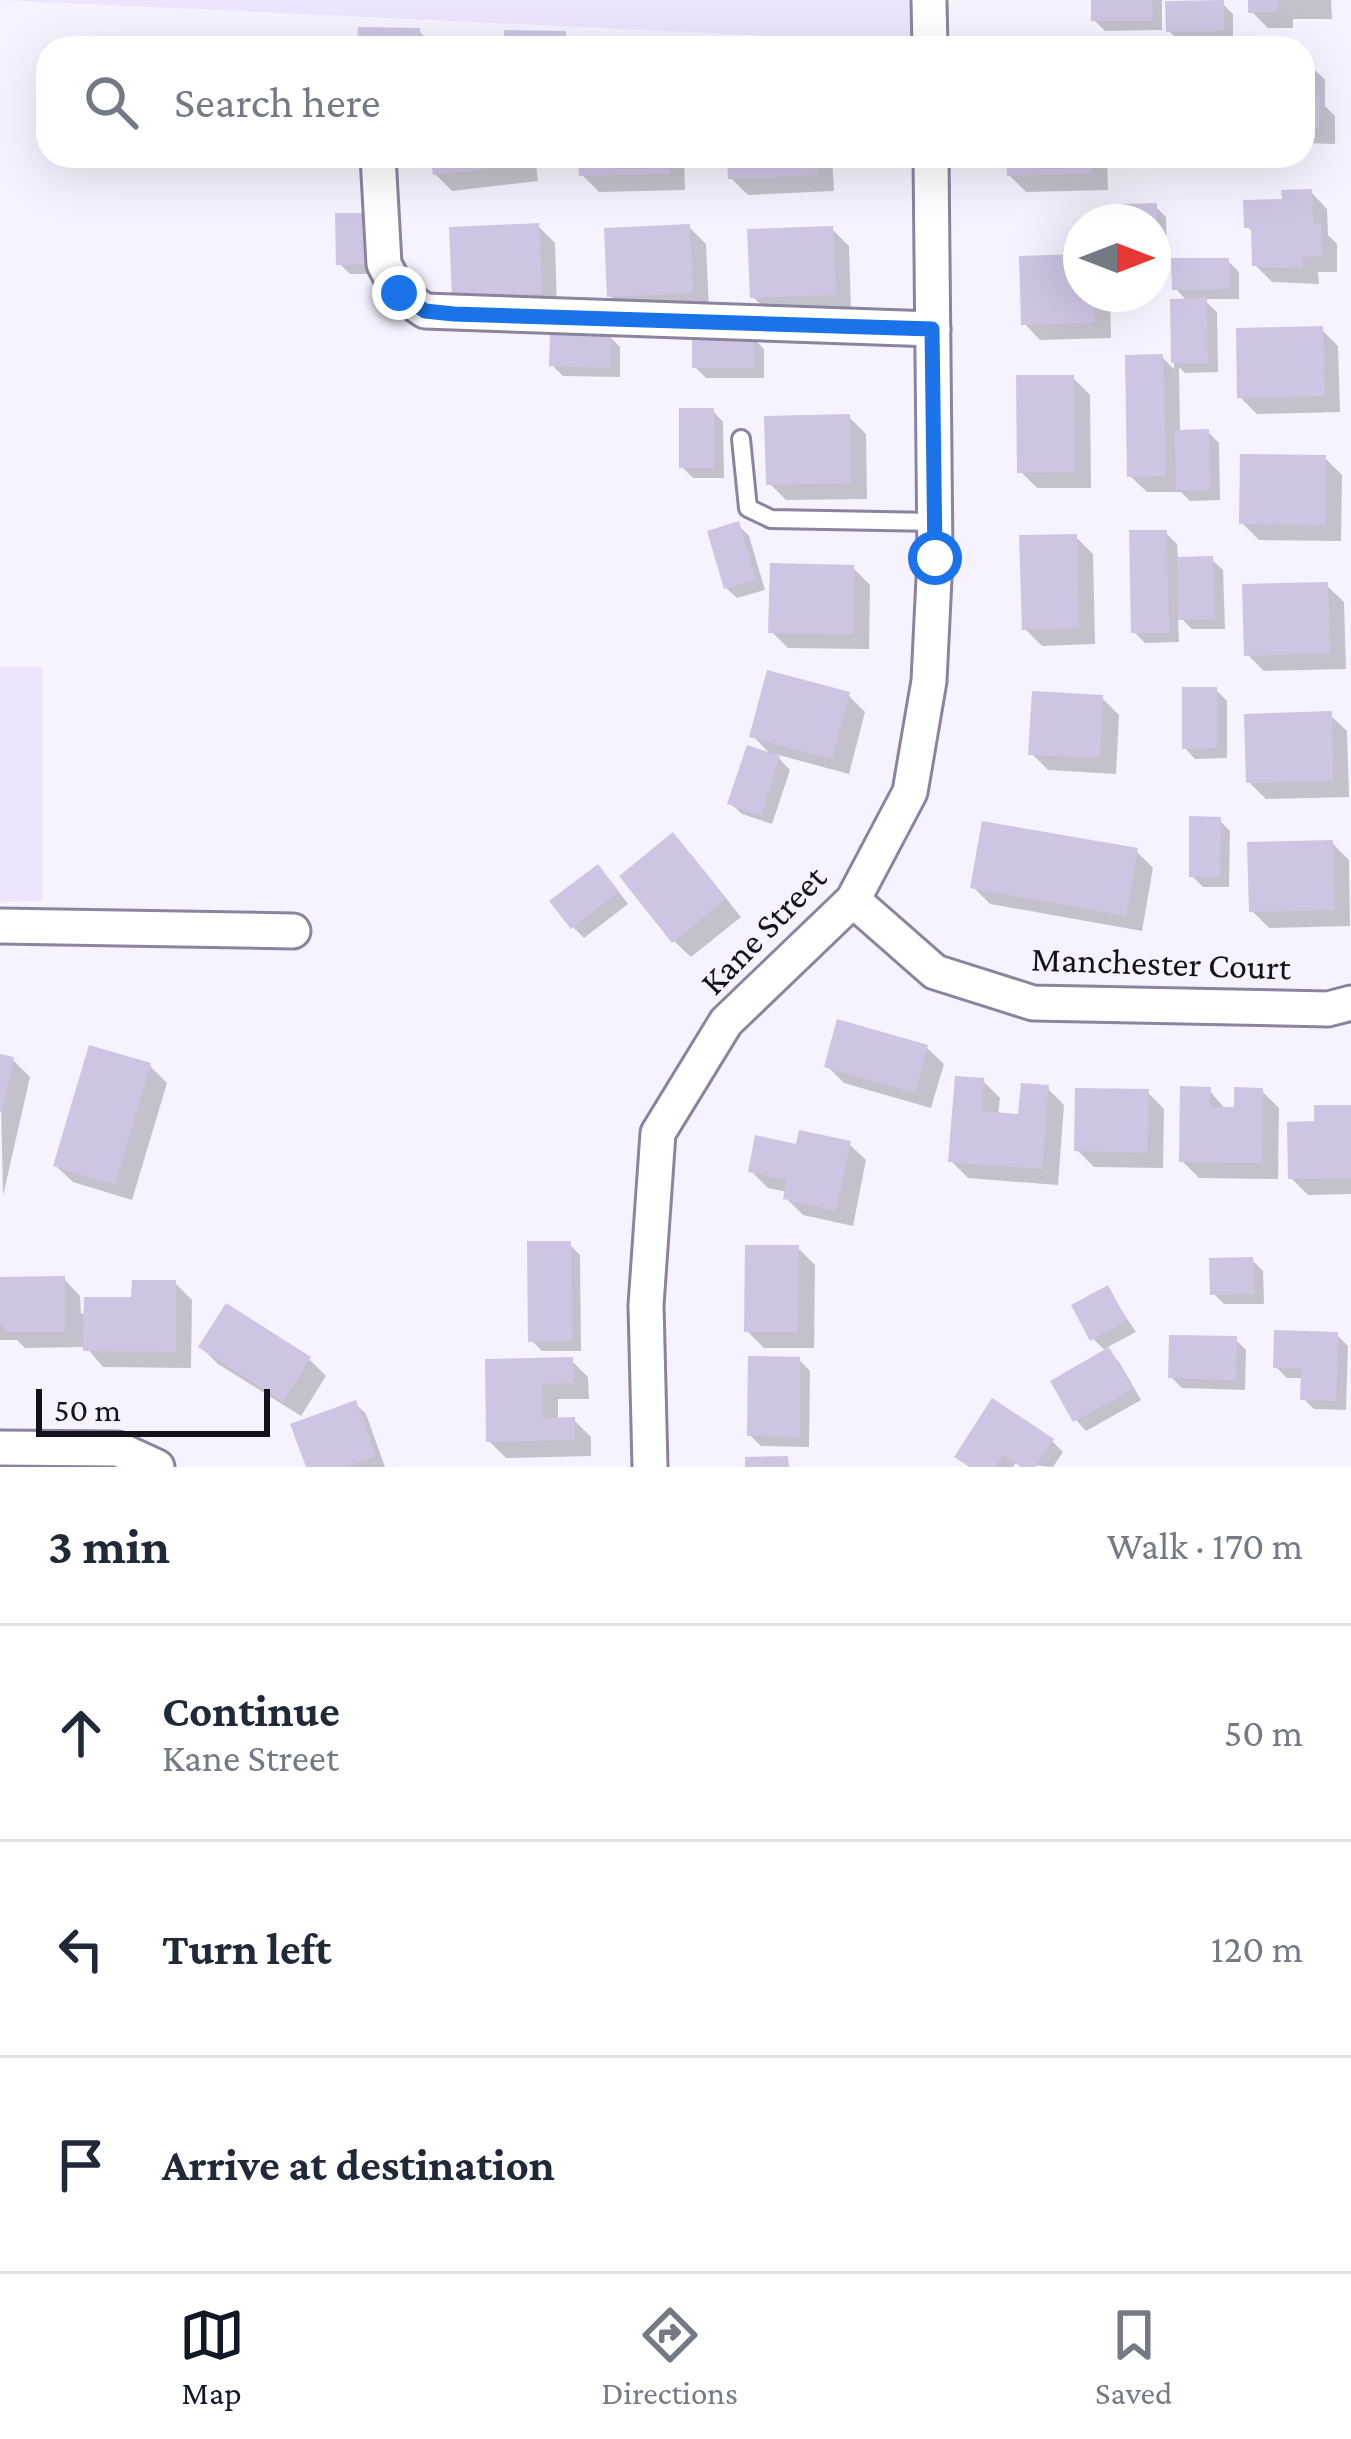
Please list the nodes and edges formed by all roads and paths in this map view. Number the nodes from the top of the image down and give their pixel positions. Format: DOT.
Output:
graph roads {
  1 [pos="929,0"];
  2 [pos="930,36"];
  3 [pos="379,168"];
  4 [pos="931,168"];
  5 [pos="932,329"];
  6 [pos="741,439"];
  7 [pos="934,522"];
  8 [pos="853,900"];
  9 [pos="0,926"];
  10 [pos="293,931"];
  11 [pos="1351,1004"];
  12 [pos="0,1448"];
  13 [pos="157,1467"];
  14 [pos="650,1467"];
  1 -- 2 [label="street"];
  3 -- 5 [label="street"];
  4 -- 5 [label="street, Kane Street"];
  5 -- 7 [label="street, Kane Street"];
  6 -- 7 [label="lane"];
  7 -- 8 [label="street, Kane Street"];
  8 -- 11 [label="street, Manchester Court"];
  8 -- 14 [label="street, Kane Street"];
  9 -- 10 [label="street"];
  12 -- 13 [label="street"];
}
